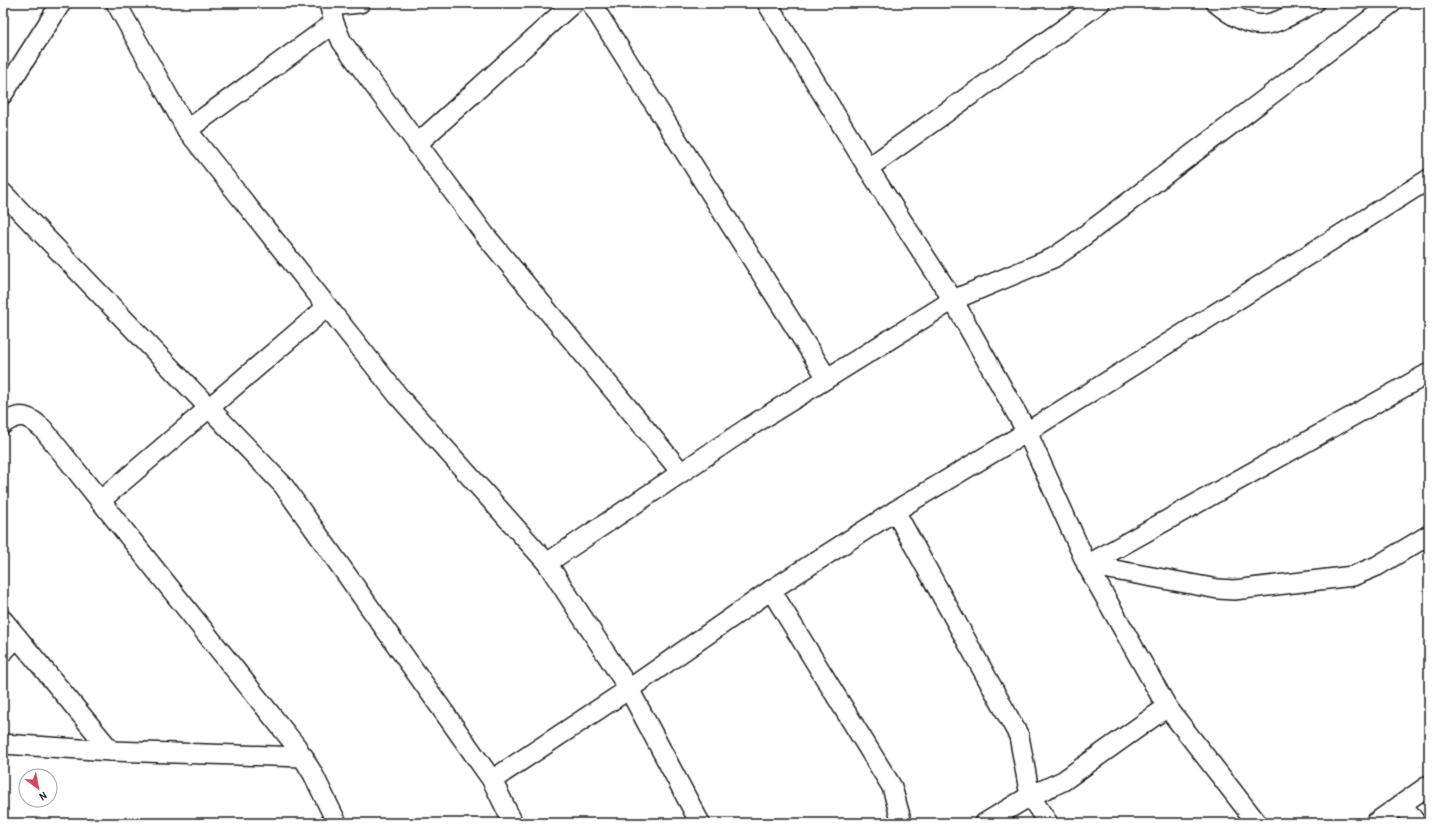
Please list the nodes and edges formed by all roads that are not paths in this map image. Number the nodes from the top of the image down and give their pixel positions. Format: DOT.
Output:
graph roads {
  1 [pos="61,3"];
  2 [pos="116,3"];
  3 [pos="360,3"];
  4 [pos="573,3"];
  5 [pos="591,3"];
  6 [pos="767,3"];
  7 [pos="1216,3"];
  8 [pos="1314,3"];
  9 [pos="1392,3"];
  10 [pos="1095,4"];
  11 [pos="331,11"];
  12 [pos="3,94"];
  13 [pos="188,130"];
  14 [pos="417,144"];
  15 [pos="868,168"];
  16 [pos="1429,179"];
  17 [pos="3,194"];
  18 [pos="953,300"];
  19 [pos="327,307"];
  20 [pos="1429,373"];
  21 [pos="827,378"];
  22 [pos="209,408"];
  23 [pos="3,424"];
  24 [pos="1027,432"];
  25 [pos="681,472"];
  26 [pos="100,501"];
  27 [pos="895,511"];
  28 [pos="1429,535"];
  29 [pos="547,563"];
  30 [pos="1087,565"];
  31 [pos="771,590"];
  32 [pos="3,620"];
  33 [pos="17,637"];
  34 [pos="3,652"];
  35 [pos="629,689"];
  36 [pos="1167,707"];
  37 [pos="3,744"];
  38 [pos="111,751"];
  39 [pos="304,757"];
  40 [pos="492,780"];
  41 [pos="1429,785"];
  42 [pos="1030,796"];
  43 [pos="1402,804"];
  44 [pos="337,823"];
  45 [pos="513,823"];
  46 [pos="700,823"];
  47 [pos="902,823"];
  48 [pos="985,823"];
  49 [pos="1048,823"];
  50 [pos="1256,823"];
  51 [pos="1375,823"];
  52 [pos="1416,823"];
  1 -- 12 [label="street"];
  2 -- 13 [label="street"];
  3 -- 11 [label="street"];
  4 -- 14 [label="street"];
  5 -- 21 [label="street"];
  6 -- 15 [label="street"];
  7 -- 8 [label="street"];
  9 -- 18 [label="street"];
  10 -- 15 [label="street"];
  11 -- 13 [label="street"];
  11 -- 14 [label="street"];
  13 -- 19 [label="street"];
  14 -- 25 [label="street"];
  15 -- 18 [label="street"];
  16 -- 24 [label="street"];
  17 -- 22 [label="street"];
  18 -- 21 [label="street"];
  18 -- 24 [label="street"];
  19 -- 22 [label="street"];
  19 -- 29 [label="street"];
  20 -- 30 [label="street"];
  21 -- 25 [label="street"];
  22 -- 26 [label="street"];
  22 -- 40 [label="street"];
  23 -- 26 [label="street"];
  24 -- 27 [label="street"];
  24 -- 30 [label="street"];
  25 -- 29 [label="street"];
  26 -- 39 [label="street"];
  27 -- 31 [label="street"];
  27 -- 42 [label="street"];
  28 -- 30 [label="street"];
  29 -- 35 [label="street"];
  30 -- 36 [label="street"];
  31 -- 35 [label="street"];
  31 -- 47 [label="street"];
  32 -- 33 [label="street"];
  33 -- 34 [label="street"];
  33 -- 38 [label="street"];
  35 -- 40 [label="street"];
  35 -- 46 [label="street"];
  36 -- 42 [label="street"];
  36 -- 50 [label="street"];
  37 -- 38 [label="street"];
  38 -- 39 [label="street"];
  39 -- 44 [label="street"];
  40 -- 45 [label="street"];
  41 -- 43 [label="street"];
  42 -- 48 [label="street"];
  42 -- 49 [label="street"];
  43 -- 51 [label="street"];
  43 -- 52 [label="street"];
}
